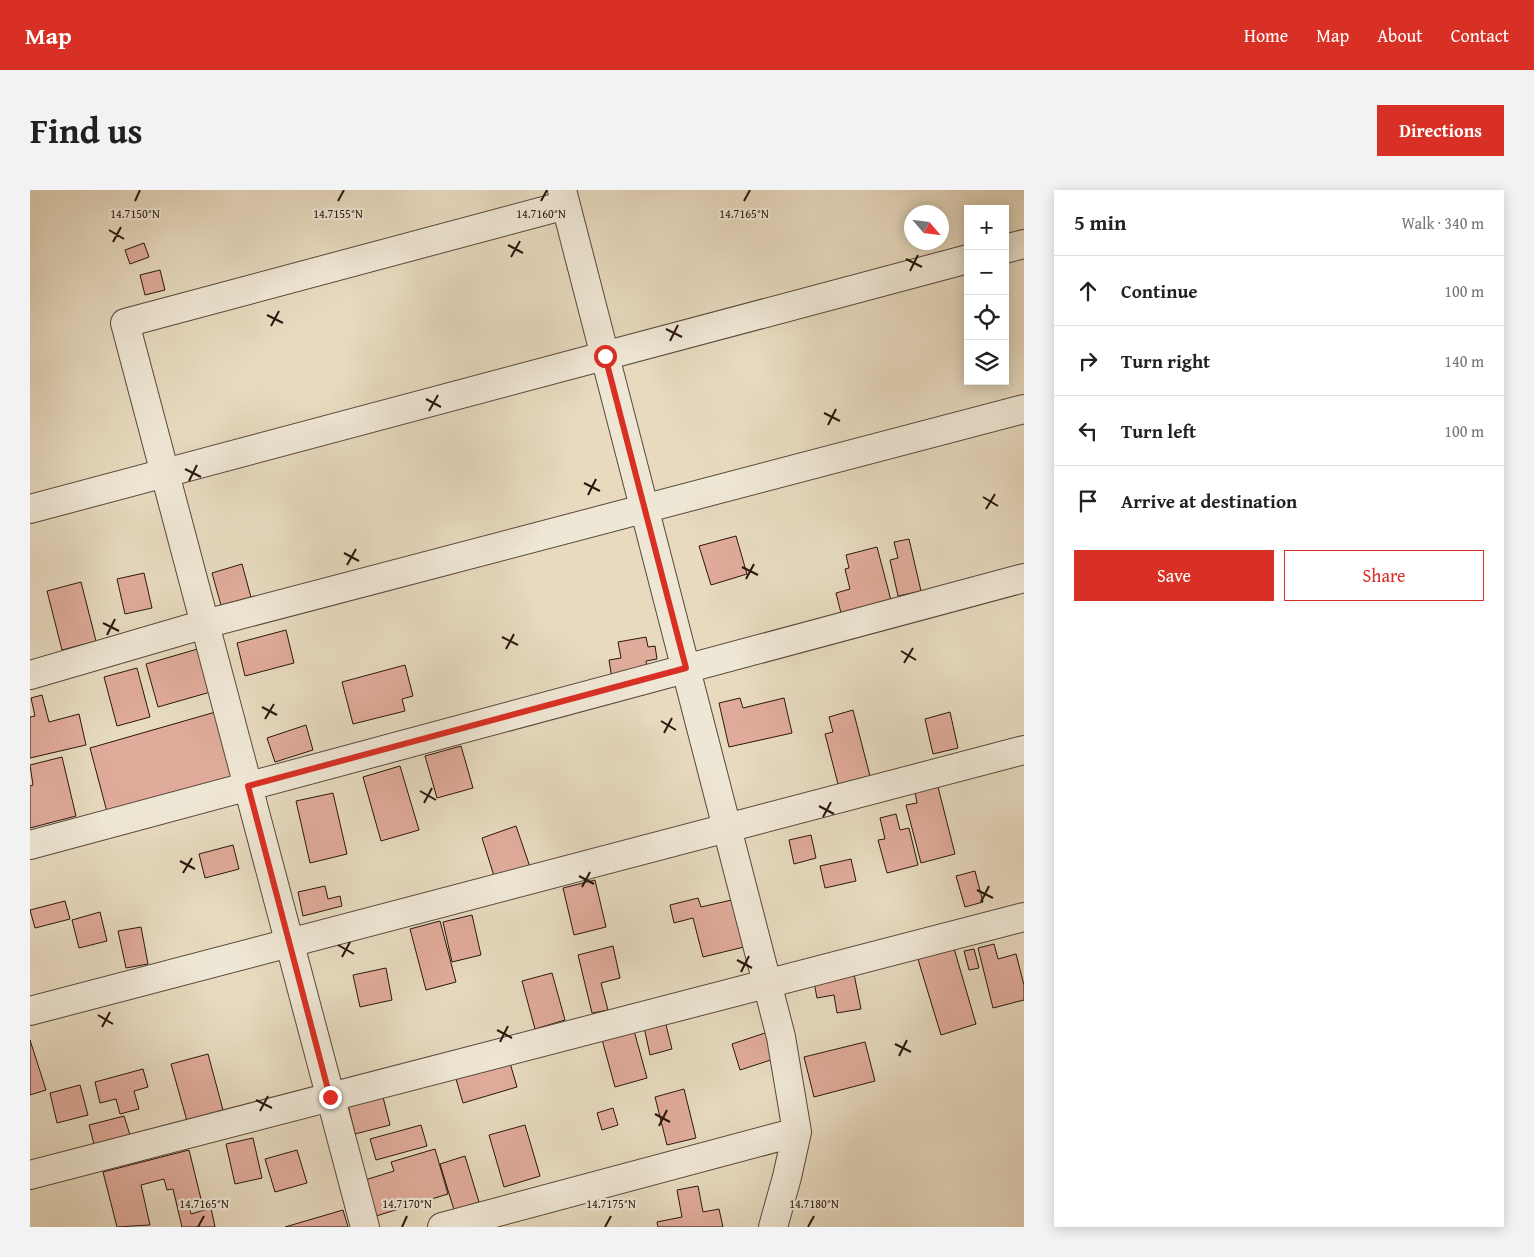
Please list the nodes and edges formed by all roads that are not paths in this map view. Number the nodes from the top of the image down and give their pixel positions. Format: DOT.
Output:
graph roads {
  1 [pos="564,197"];
  2 [pos="1024,244"];
  3 [pos="1009,248"];
  4 [pos="964,260"];
  5 [pos="605,356"];
  6 [pos="1024,409"];
  7 [pos="165,473"];
  8 [pos="30,509"];
  9 [pos="644,509"];
  10 [pos="1024,578"];
  11 [pos="205,624"];
  12 [pos="686,668"];
  13 [pos="30,675"];
  14 [pos="1024,750"];
  15 [pos="248,786"];
  16 [pos="727,829"];
  17 [pos="30,845"];
  18 [pos="1024,917"];
  19 [pos="289,943"];
  20 [pos="767,984"];
  21 [pos="30,1011"];
  22 [pos="330,1097"];
  23 [pos="797,1132"];
  24 [pos="30,1175"];
  25 [pos="364,1227"];
  26 [pos="442,1227"];
  27 [pos="773,1227"];
  1 -- 5 [label="street"];
  1 -- 7 [label="street"];
  2 -- 3 [label="street"];
  4 -- 5 [label="street"];
  5 -- 7 [label="street"];
  5 -- 9 [label="street"];
  6 -- 9 [label="street"];
  7 -- 8 [label="street"];
  7 -- 11 [label="street"];
  9 -- 11 [label="street"];
  9 -- 12 [label="street"];
  10 -- 12 [label="street"];
  11 -- 13 [label="street"];
  11 -- 15 [label="street"];
  12 -- 15 [label="street"];
  12 -- 16 [label="street"];
  14 -- 16 [label="street"];
  15 -- 17 [label="street"];
  15 -- 19 [label="street"];
  16 -- 19 [label="street"];
  16 -- 20 [label="street"];
  18 -- 20 [label="street"];
  19 -- 21 [label="street"];
  19 -- 22 [label="street"];
  20 -- 22 [label="street"];
  20 -- 23 [label="street"];
  22 -- 24 [label="street"];
  22 -- 25 [label="street"];
  23 -- 26 [label="street"];
  23 -- 27 [label="street"];
}
